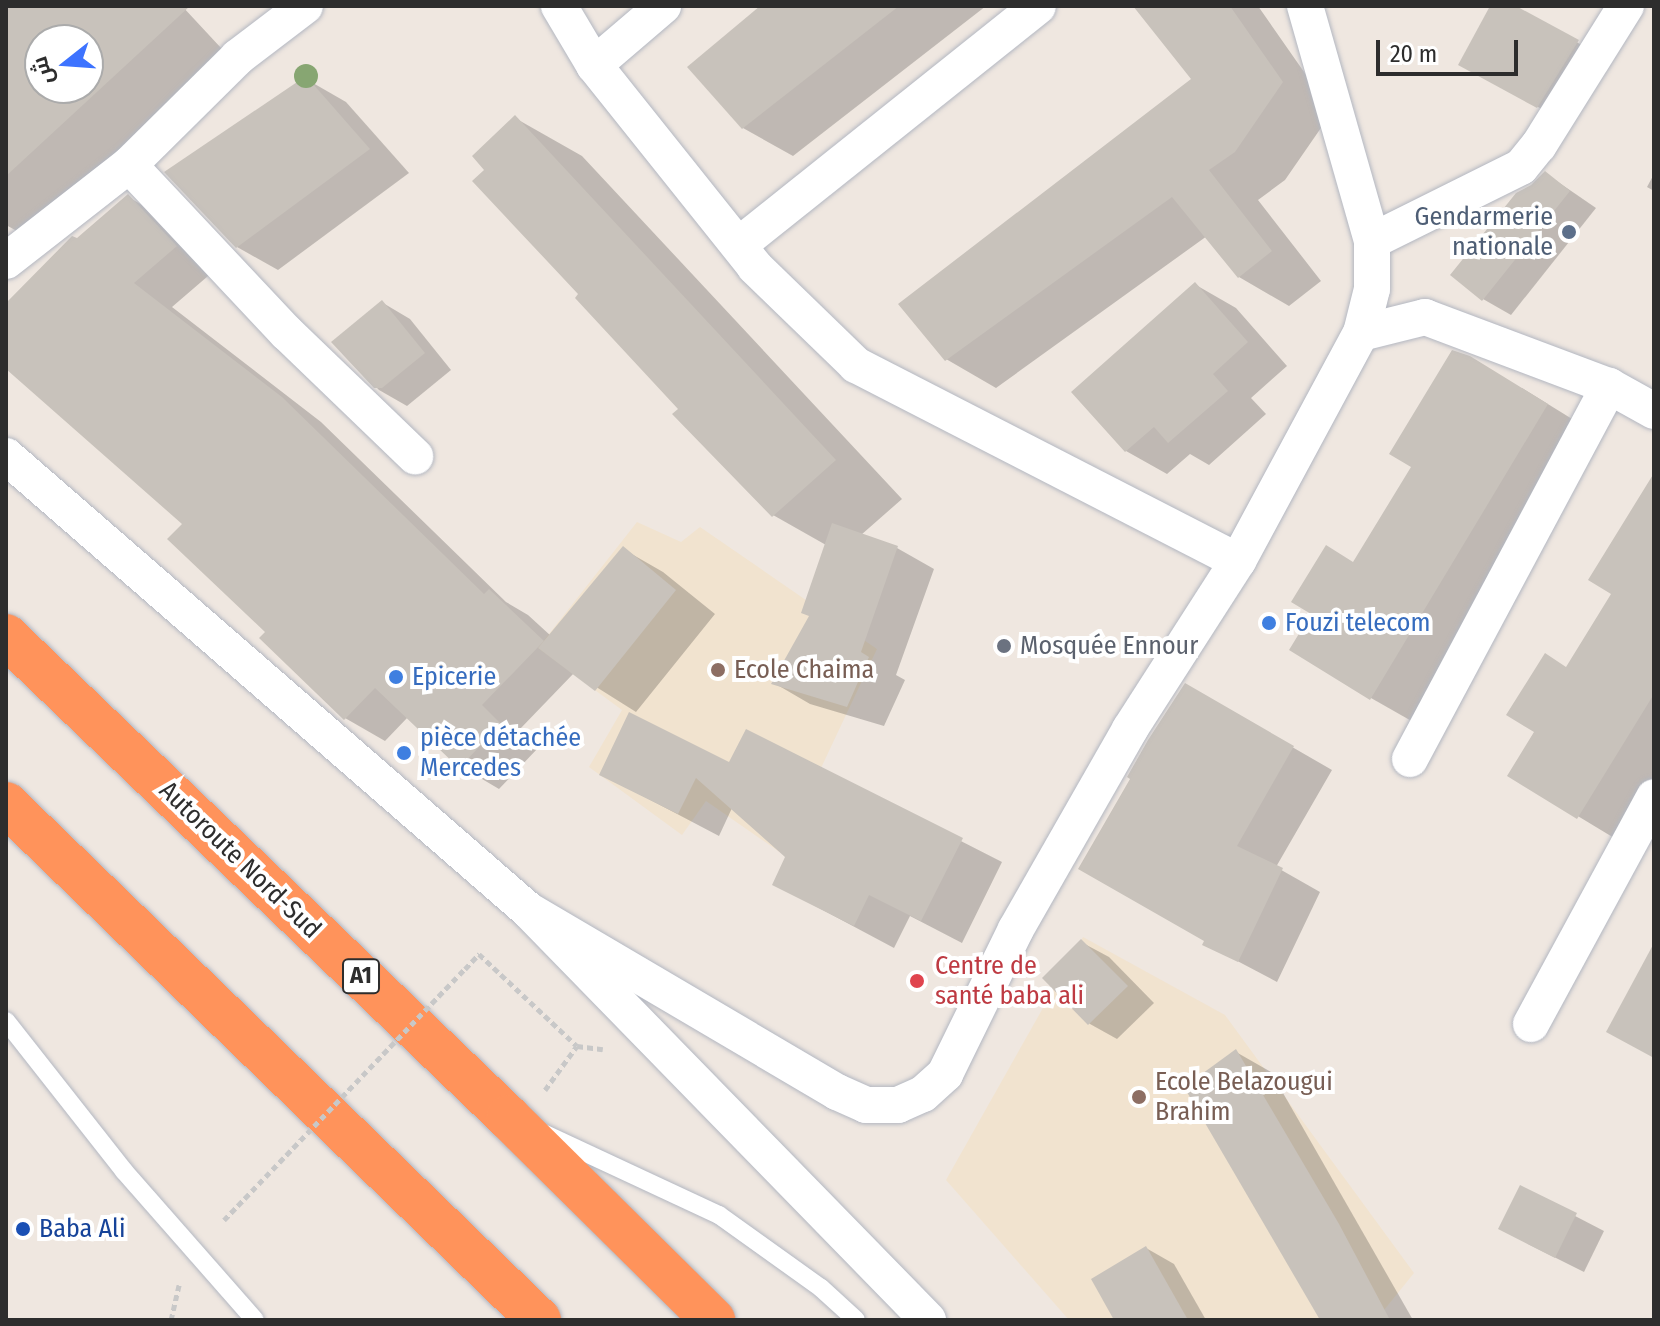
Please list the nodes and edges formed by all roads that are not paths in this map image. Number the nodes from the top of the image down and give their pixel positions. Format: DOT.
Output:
graph roads {
  1 [pos="305,6"];
  2 [pos="559,6"];
  3 [pos="663,6"];
  4 [pos="1038,6"];
  5 [pos="1305,6"];
  6 [pos="1626,6"];
  7 [pos="594,65"];
  8 [pos="129,165"];
  9 [pos="1372,241"];
  10 [pos="740,244"];
  11 [pos="6,261"];
  12 [pos="1361,333"];
  13 [pos="1609,386"];
  14 [pos="1654,411"];
  15 [pos="6,456"];
  16 [pos="415,456"];
  17 [pos="1238,561"];
  18 [pos="6,636"];
  19 [pos="1410,759"];
  20 [pos="1654,797"];
  21 [pos="6,804"];
  22 [pos="528,910"];
  23 [pos="6,1021"];
  24 [pos="1531,1024"];
  25 [pos="515,1120"];
  26 [pos="255,1320"];
  27 [pos="539,1320"];
  28 [pos="713,1320"];
  29 [pos="856,1320"];
  30 [pos="928,1320"];
  1 -- 8 [label="street"];
  2 -- 7 [label="street"];
  3 -- 7 [label="street"];
  4 -- 10 [label="street"];
  5 -- 9 [label="street"];
  6 -- 9 [label="street"];
  7 -- 10 [label="street"];
  8 -- 11 [label="street"];
  8 -- 16 [label="street"];
  9 -- 12 [label="street"];
  10 -- 17 [label="street"];
  12 -- 13 [label="street"];
  12 -- 17 [label="street"];
  13 -- 14 [label="street"];
  13 -- 19 [label="street"];
  15 -- 22 [label="street"];
  17 -- 22 [label="street"];
  18 -- 25 [label="highway, Autoroute Nord-Sud / A1"];
  20 -- 24 [label="street"];
  21 -- 27 [label="highway"];
  22 -- 30 [label="street"];
  23 -- 26 [label="lane"];
  25 -- 28 [label="highway, Autoroute Nord-Sud / A1"];
  25 -- 29 [label="lane"];
}
